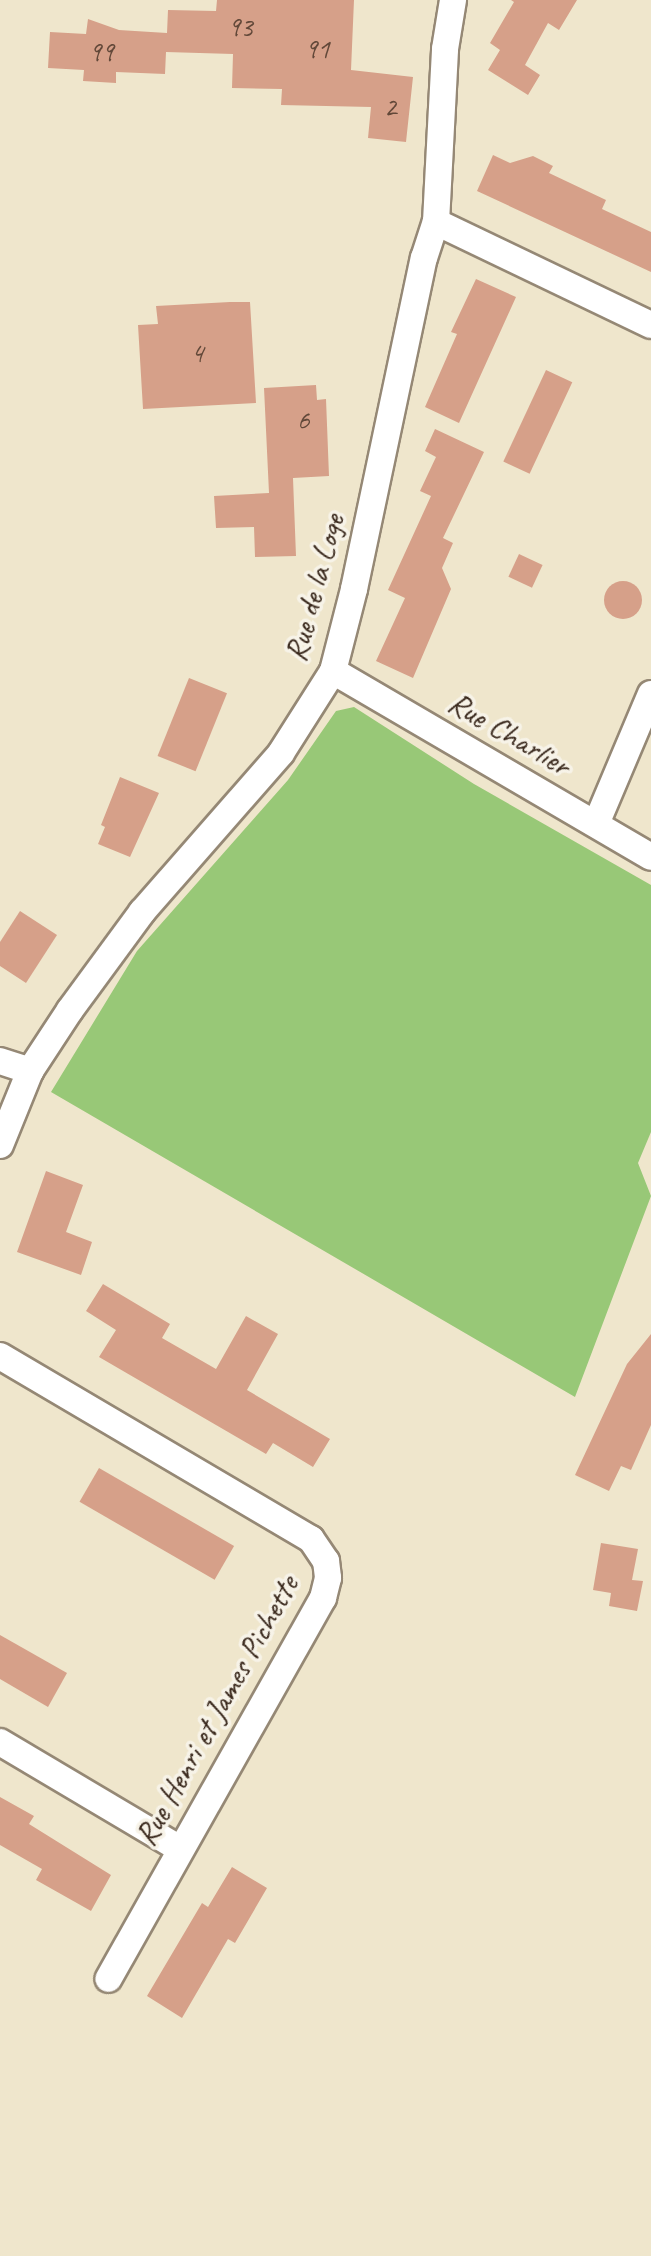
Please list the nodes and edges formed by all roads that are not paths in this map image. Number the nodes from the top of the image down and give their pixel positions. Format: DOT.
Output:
graph roads {
  1 [pos="453,0"];
  2 [pos="436,222"];
  3 [pos="651,325"];
  4 [pos="333,671"];
  5 [pos="651,694"];
  6 [pos="596,824"];
  7 [pos="651,857"];
  8 [pos="0,1061"];
  9 [pos="30,1071"];
  10 [pos="0,1145"];
  11 [pos="0,1356"];
  12 [pos="0,1742"];
  13 [pos="180,1849"];
  14 [pos="108,1979"];
  1 -- 2 [label="street, Rue de la Loge"];
  2 -- 3 [label="street"];
  2 -- 4 [label="street, Rue de la Loge"];
  4 -- 6 [label="street, Rue Charlier"];
  4 -- 9 [label="street, Rue de la Loge"];
  5 -- 6 [label="street"];
  6 -- 7 [label="street, Rue Charlier"];
  8 -- 9 [label="street"];
  9 -- 10 [label="street, Rue de la Loge"];
  11 -- 13 [label="street, Rue Henri et James Pichette"];
  12 -- 13 [label="street"];
  13 -- 14 [label="street, Rue Henri et James Pichette"];
}
